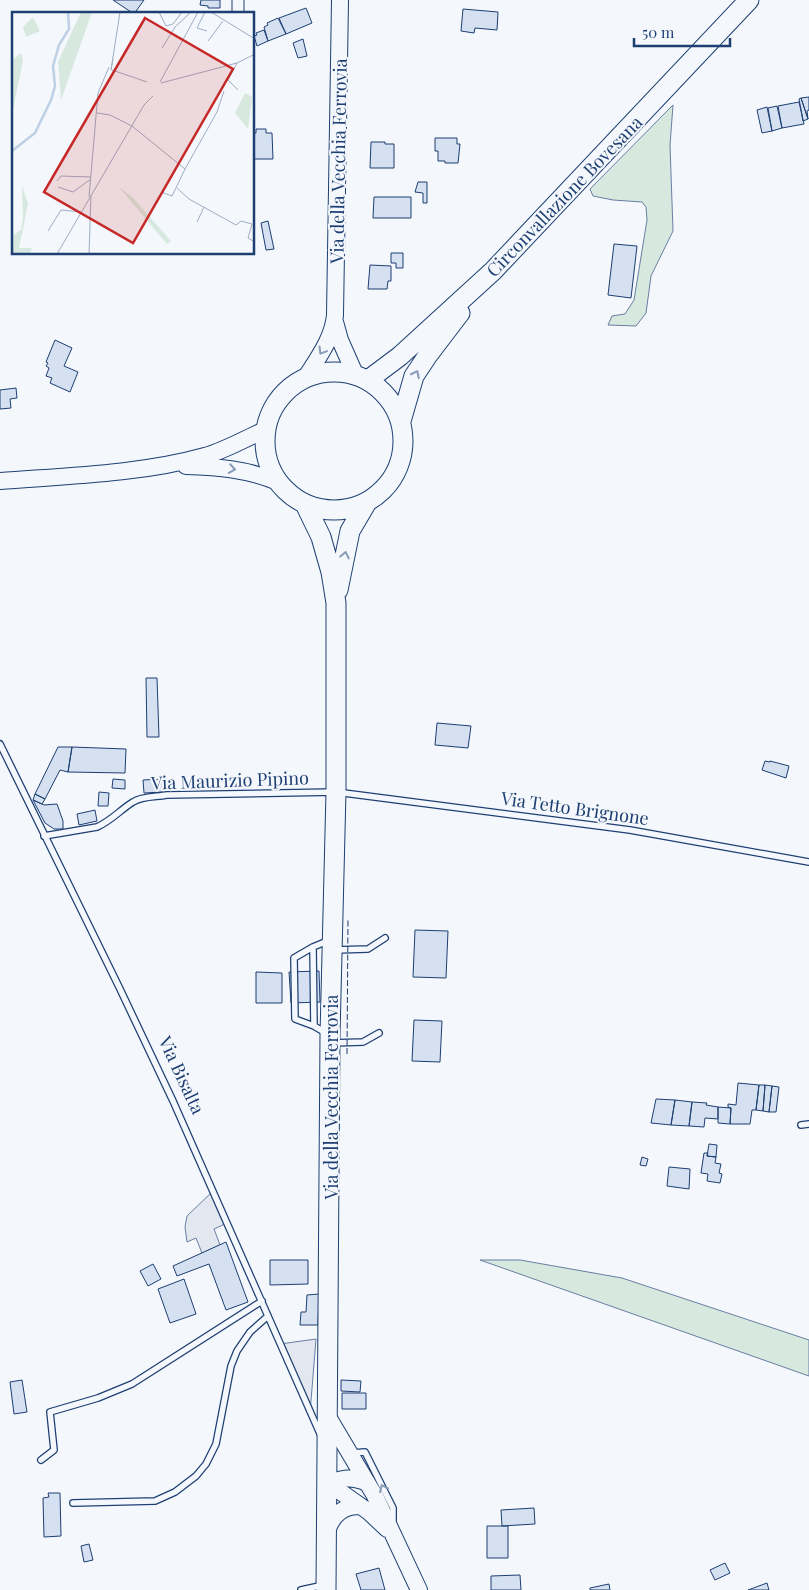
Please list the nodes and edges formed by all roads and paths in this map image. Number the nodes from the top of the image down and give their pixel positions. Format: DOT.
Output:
graph roads {
  1 [pos="340,0"];
  2 [pos="749,0"];
  3 [pos="493,271"];
  4 [pos="335,322"];
  5 [pos="362,377"];
  6 [pos="306,378"];
  7 [pos="401,421"];
  8 [pos="265,430"];
  9 [pos="166,465"];
  10 [pos="0,470"];
  11 [pos="27,479"];
  12 [pos="0,481"];
  13 [pos="278,482"];
  14 [pos="367,502"];
  15 [pos="305,504"];
  16 [pos="336,603"];
  17 [pos="0,744"];
  18 [pos="336,792"];
  19 [pos="44,836"];
  20 [pos="809,862"];
  21 [pos="385,938"];
  22 [pos="332,945"];
  23 [pos="313,947"];
  24 [pos="380,1034"];
  25 [pos="325,1035"];
  26 [pos="809,1124"];
  27 [pos="800,1125"];
  28 [pos="262,1301"];
  29 [pos="268,1316"];
  30 [pos="322,1421"];
  31 [pos="350,1454"];
  32 [pos="41,1460"];
  33 [pos="367,1482"];
  34 [pos="328,1483"];
  35 [pos="73,1503"];
  36 [pos="360,1506"];
  37 [pos="327,1531"];
  38 [pos="392,1535"];
  39 [pos="326,1587"];
  40 [pos="301,1590"];
  41 [pos="419,1590"];
  1 -- 4 [label="street, Via della Vecchia Ferrovia"];
  2 -- 3 [label="main road, Circonvallazione Bovesana"];
  3 -- 5 [label="main road, Circonvallazione Bovesana"];
  7 -- 3 [label="main road, one-way"];
  4 -- 5 [label="street, Via della Vecchia Ferrovia"];
  4 -- 6 [label="street, Via della Vecchia Ferrovia, one-way"];
  5 -- 6 [label="main road"];
  5 -- 7 [label="main road"];
  6 -- 8 [label="main road"];
  7 -- 14 [label="main road"];
  8 -- 9 [label="street"];
  8 -- 13 [label="main road"];
  9 -- 11 [label="street"];
  9 -- 13 [label="street, one-way"];
  10 -- 11 [label="street"];
  11 -- 12 [label="street"];
  13 -- 15 [label="main road"];
  14 -- 15 [label="main road"];
  16 -- 14 [label="main road, Via della Vecchia Ferrovia, one-way"];
  15 -- 16 [label="main road, Via della Vecchia Ferrovia"];
  16 -- 18 [label="main road, Via della Vecchia Ferrovia"];
  17 -- 19 [label="lane, Via Bisalta"];
  18 -- 19 [label="lane, Via Maurizio Pipino"];
  18 -- 20 [label="lane, Via Tetto Brignone"];
  18 -- 22 [label="main road, Via della Vecchia Ferrovia"];
  19 -- 28 [label="lane, Via Bisalta"];
  21 -- 22 [label="lane"];
  22 -- 23 [label="lane"];
  22 -- 25 [label="main road, Via della Vecchia Ferrovia"];
  23 -- 25 [label="lane"];
  23 -- 25 [label="lane"];
  24 -- 25 [label="lane"];
  25 -- 30 [label="main road, Via della Vecchia Ferrovia"];
  26 -- 27 [label="lane"];
  28 -- 29 [label="lane, Via Bisalta"];
  28 -- 32 [label="lane"];
  29 -- 30 [label="lane, Via Bisalta"];
  29 -- 35 [label="lane"];
  30 -- 31 [label="street, Via Bisalta"];
  30 -- 34 [label="main road, Via della Vecchia Ferrovia"];
  31 -- 33 [label="street, Via Bisalta"];
  38 -- 31 [label="lane, one-way"];
  33 -- 34 [label="street"];
  33 -- 38 [label="street, Via Bisalta"];
  34 -- 36 [label="street, Via Bisalta"];
  34 -- 37 [label="main road, Via della Vecchia Ferrovia"];
  36 -- 37 [label="street"];
  36 -- 38 [label="street, Via Bisalta"];
  37 -- 39 [label="main road, Via della Vecchia Ferrovia"];
  38 -- 41 [label="street, Via Bisalta"];
  39 -- 40 [label="lane"];
}
